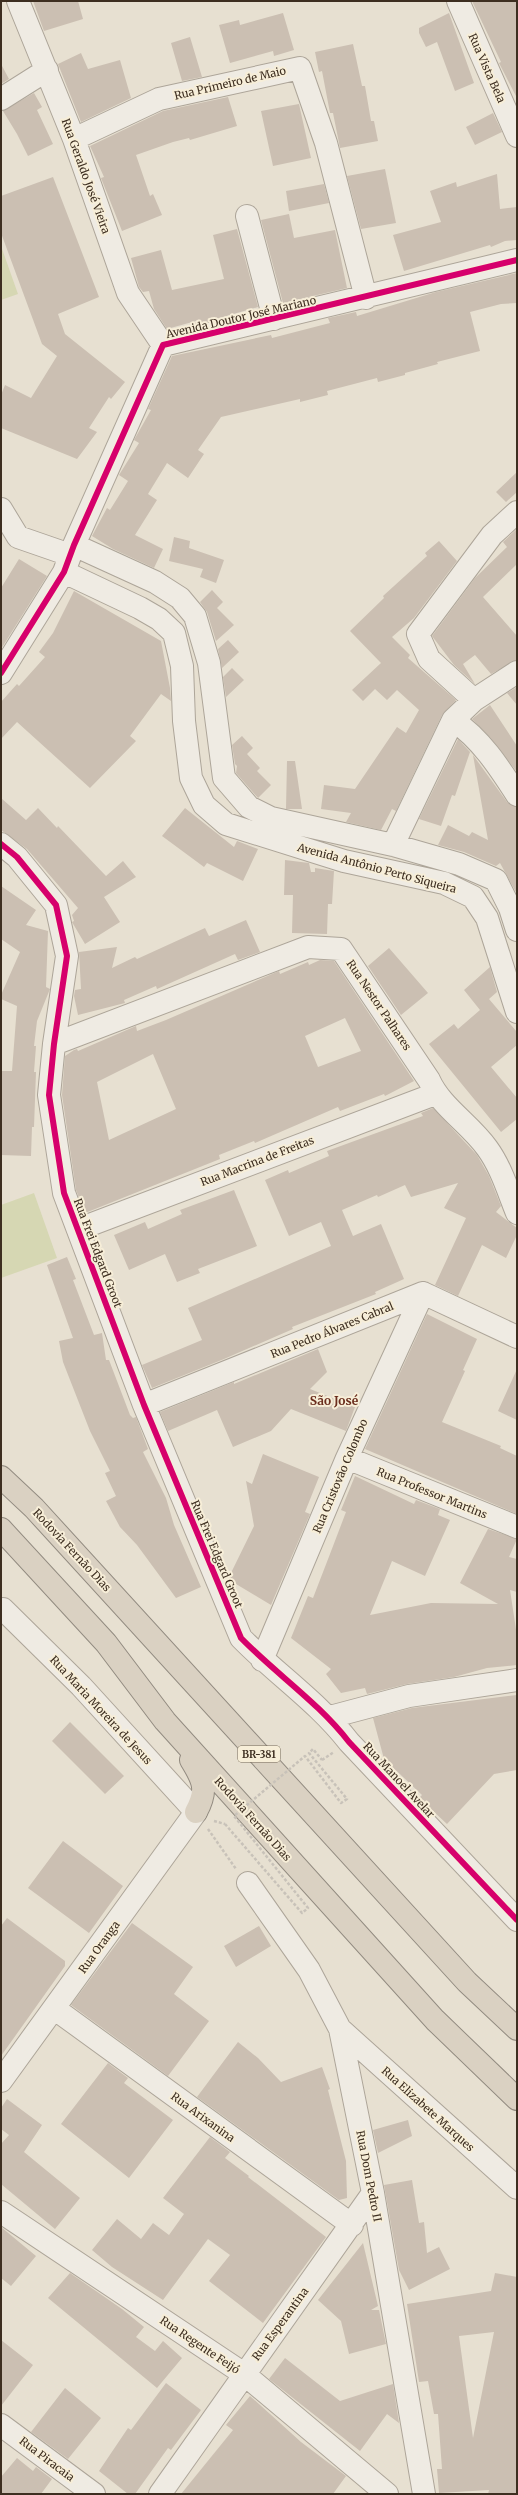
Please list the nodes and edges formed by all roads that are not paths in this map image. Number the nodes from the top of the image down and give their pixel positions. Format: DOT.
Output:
graph roads {
  1 [pos="18,1"];
  2 [pos="458,1"];
  3 [pos="47,70"];
  4 [pos="1,99"];
  5 [pos="517,136"];
  6 [pos="74,139"];
  7 [pos="247,216"];
  8 [pos="517,260"];
  9 [pos="366,298"];
  10 [pos="274,319"];
  11 [pos="163,345"];
  12 [pos="1,509"];
  13 [pos="517,512"];
  14 [pos="69,557"];
  15 [pos="517,672"];
  16 [pos="1,673"];
  17 [pos="474,700"];
  18 [pos="453,720"];
  19 [pos="517,795"];
  20 [pos="1,844"];
  21 [pos="393,845"];
  22 [pos="517,930"];
  23 [pos="517,1012"];
  24 [pos="54,1044"];
  25 [pos="435,1094"];
  26 [pos="517,1213"];
  27 [pos="79,1229"];
  28 [pos="423,1293"];
  29 [pos="517,1337"];
  30 [pos="144,1405"];
  31 [pos="347,1458"];
  32 [pos="1,1477"];
  33 [pos="517,1528"];
  34 [pos="1,1529"];
  35 [pos="3,1610"];
  36 [pos="262,1660"];
  37 [pos="517,1680"];
  38 [pos="330,1718"];
  39 [pos="165,1721"];
  40 [pos="196,1812"];
  41 [pos="248,1883"];
  42 [pos="517,1920"];
  43 [pos="55,2009"];
  44 [pos="340,2029"];
  45 [pos="517,2029"];
  46 [pos="1,2081"];
  47 [pos="517,2099"];
  48 [pos="517,2188"];
  49 [pos="373,2193"];
  50 [pos="1,2212"];
  51 [pos="352,2225"];
  52 [pos="244,2374"];
  53 [pos="1,2425"];
  54 [pos="94,2494"];
  55 [pos="160,2494"];
  56 [pos="387,2494"];
  57 [pos="424,2494"];
  1 -- 3 [label="street, Rua Geraldo José Vieira"];
  2 -- 5 [label="street, Rua Vista Bela"];
  3 -- 4 [label="street"];
  3 -- 6 [label="street, Rua Geraldo José Vieira"];
  6 -- 9 [label="street, Rua Primeiro de Maio"];
  6 -- 11 [label="street, Rua Geraldo José Vieira"];
  7 -- 10 [label="street"];
  8 -- 9 [label="street, Avenida Doutor José Mariano"];
  9 -- 10 [label="street, Avenida Doutor José Mariano"];
  10 -- 11 [label="street, Avenida Doutor José Mariano"];
  11 -- 14 [label="street, Avenida Doutor José Mariano"];
  12 -- 14 [label="street, Avenida Antônio Perto Siqueira"];
  13 -- 17 [label="street"];
  14 -- 16 [label="street, Avenida Doutor José Mariano"];
  14 -- 21 [label="street, Avenida Antônio Perto Siqueira"];
  14 -- 23 [label="street, Avenida Antônio Perto Siqueira"];
  15 -- 17 [label="street"];
  17 -- 18 [label="street"];
  18 -- 19 [label="street"];
  18 -- 21 [label="street"];
  20 -- 24 [label="street, Rua Frei Edgard Groot"];
  21 -- 22 [label="street, Avenida Antônio Perto Siqueira"];
  24 -- 25 [label="street, Rua Nestor Palhares"];
  24 -- 27 [label="street, Rua Frei Edgard Groot"];
  25 -- 26 [label="street, Rua Nestor Palhares"];
  25 -- 27 [label="street, Rua Macrina de Freitas"];
  27 -- 30 [label="street, Rua Frei Edgard Groot"];
  28 -- 29 [label="street"];
  28 -- 30 [label="street, Rua Pedro Álvares Cabral"];
  28 -- 31 [label="street, Rua Cristovão Colombo"];
  30 -- 36 [label="street, Rua Frei Edgard Groot"];
  31 -- 33 [label="street, Rua Professor Martins"];
  31 -- 36 [label="street, Rua Cristovão Colombo"];
  32 -- 45 [label="highway, Rodovia Fernão Dias / BR-381"];
  34 -- 39 [label="highway, Rodovia Fernão Dias"];
  35 -- 40 [label="street, Rua Maria Moreira de Jesus"];
  36 -- 38 [label="street, Rua Manoel Avelar"];
  37 -- 38 [label="street"];
  38 -- 42 [label="street, Rua Manoel Avelar"];
  39 -- 40 [label="highway"];
  39 -- 47 [label="highway, Rodovia Fernão Dias"];
  40 -- 43 [label="street, Rua Oranga"];
  41 -- 44 [label="street, Rua Dom Pedro II"];
  43 -- 46 [label="street, Rua Oranga"];
  43 -- 51 [label="street, Rua Arixanina"];
  44 -- 48 [label="street, Rua Elizabete Marques"];
  44 -- 49 [label="street, Rua Dom Pedro II"];
  49 -- 51 [label="street, Rua Esperantina"];
  49 -- 57 [label="street, Rua Dom Pedro II"];
  50 -- 52 [label="street, Rua Regente Feijó"];
  51 -- 52 [label="street, Rua Esperantina"];
  52 -- 55 [label="street, Rua Esperantina"];
  52 -- 56 [label="street, Rua Regente Feijó"];
  53 -- 54 [label="street, Rua Piracaia"];
}
